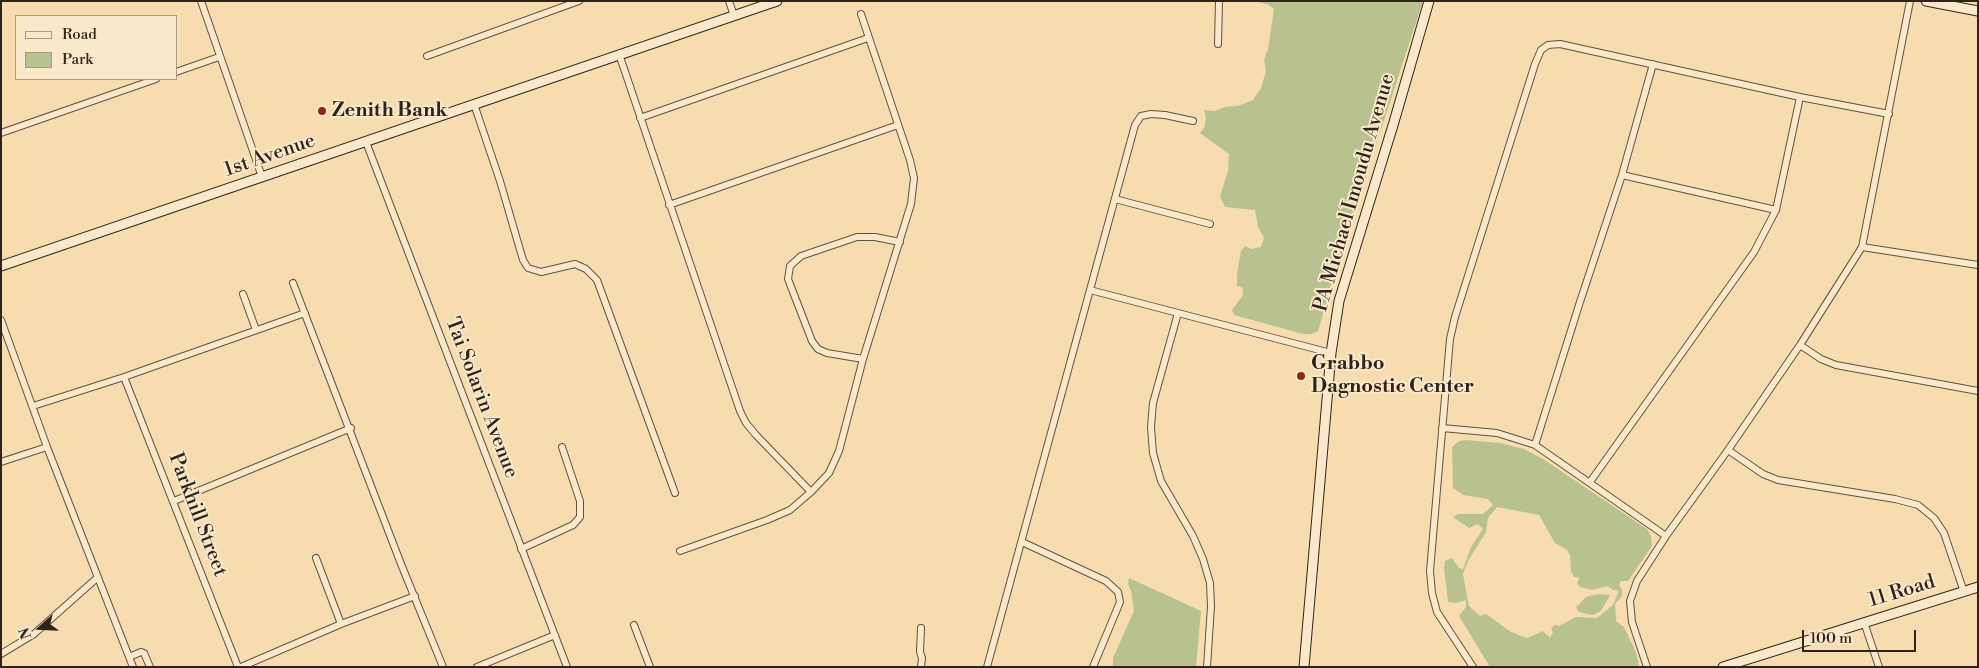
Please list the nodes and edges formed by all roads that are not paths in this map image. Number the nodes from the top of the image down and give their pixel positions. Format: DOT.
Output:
graph roads {
  1 [pos="200,1"];
  2 [pos="579,1"];
  3 [pos="729,1"];
  4 [pos="777,1"];
  5 [pos="1219,1"];
  6 [pos="1429,1"];
  7 [pos="1910,1"];
  8 [pos="1926,1"];
  9 [pos="1978,11"];
  10 [pos="860,14"];
  11 [pos="734,16"];
  12 [pos="868,38"];
  13 [pos="1218,44"];
  14 [pos="618,54"];
  15 [pos="427,56"];
  16 [pos="219,57"];
  17 [pos="1653,64"];
  18 [pos="178,71"];
  19 [pos="153,80"];
  20 [pos="1800,97"];
  21 [pos="474,104"];
  22 [pos="1889,114"];
  23 [pos="640,118"];
  24 [pos="1192,122"];
  25 [pos="898,124"];
  26 [pos="1,133"];
  27 [pos="366,142"];
  28 [pos="1622,175"];
  29 [pos="262,177"];
  30 [pos="1115,199"];
  31 [pos="669,205"];
  32 [pos="1776,210"];
  33 [pos="1210,224"];
  34 [pos="900,242"];
  35 [pos="1862,247"];
  36 [pos="1978,265"];
  37 [pos="1,266"];
  38 [pos="293,283"];
  39 [pos="1090,290"];
  40 [pos="243,294"];
  41 [pos="305,313"];
  42 [pos="1178,313"];
  43 [pos="1,320"];
  44 [pos="256,330"];
  45 [pos="1800,345"];
  46 [pos="1331,353"];
  47 [pos="863,359"];
  48 [pos="124,376"];
  49 [pos="1978,391"];
  50 [pos="32,406"];
  51 [pos="351,428"];
  52 [pos="1442,428"];
  53 [pos="1536,445"];
  54 [pos="47,447"];
  55 [pos="562,447"];
  56 [pos="1728,450"];
  57 [pos="1,462"];
  58 [pos="1590,482"];
  59 [pos="811,492"];
  60 [pos="676,493"];
  61 [pos="174,501"];
  62 [pos="1666,536"];
  63 [pos="1022,542"];
  64 [pos="521,549"];
  65 [pos="680,550"];
  66 [pos="316,558"];
  67 [pos="98,578"];
  68 [pos="1978,587"];
  69 [pos="1964,592"];
  70 [pos="415,596"];
  71 [pos="1864,622"];
  72 [pos="342,624"];
  73 [pos="634,625"];
  74 [pos="921,628"];
  75 [pos="555,635"];
  76 [pos="1,654"];
  77 [pos="129,657"];
  78 [pos="133,667"];
  79 [pos="150,667"];
  80 [pos="240,667"];
  81 [pos="443,667"];
  82 [pos="476,667"];
  83 [pos="566,667"];
  84 [pos="650,667"];
  85 [pos="921,667"];
  86 [pos="987,667"];
  87 [pos="1093,667"];
  88 [pos="1207,667"];
  89 [pos="1304,667"];
  90 [pos="1473,667"];
  91 [pos="1647,667"];
  92 [pos="1723,667"];
  93 [pos="1879,667"];
  1 -- 16 [label="street"];
  2 -- 15 [label="street"];
  3 -- 11 [label="street"];
  4 -- 11 [label="street, 1st Avenue"];
  5 -- 13 [label="street"];
  6 -- 46 [label="street, PA Michael Imoudu Avenue"];
  7 -- 22 [label="street"];
  8 -- 9 [label="street"];
  10 -- 12 [label="street"];
  11 -- 14 [label="street, 1st Avenue"];
  12 -- 23 [label="street"];
  12 -- 25 [label="street"];
  14 -- 21 [label="street, 1st Avenue"];
  14 -- 23 [label="street"];
  16 -- 18 [label="street"];
  16 -- 29 [label="street"];
  17 -- 20 [label="street"];
  17 -- 28 [label="street"];
  17 -- 52 [label="street"];
  19 -- 26 [label="street"];
  20 -- 22 [label="street"];
  20 -- 32 [label="street"];
  21 -- 27 [label="street, 1st Avenue"];
  21 -- 60 [label="street"];
  22 -- 35 [label="street"];
  23 -- 31 [label="street"];
  24 -- 30 [label="street"];
  25 -- 31 [label="street"];
  25 -- 34 [label="street"];
  27 -- 29 [label="street, 1st Avenue"];
  27 -- 64 [label="street, Tai Solarin Avenue"];
  28 -- 32 [label="street"];
  28 -- 53 [label="street"];
  29 -- 37 [label="street, 1st Avenue"];
  30 -- 33 [label="street"];
  30 -- 39 [label="street"];
  31 -- 59 [label="street"];
  32 -- 58 [label="street"];
  34 -- 47 [label="street"];
  34 -- 47 [label="street"];
  35 -- 36 [label="street"];
  35 -- 45 [label="street"];
  38 -- 41 [label="street"];
  39 -- 42 [label="street"];
  39 -- 63 [label="street"];
  40 -- 44 [label="street"];
  41 -- 44 [label="street"];
  41 -- 51 [label="street"];
  42 -- 46 [label="street"];
  42 -- 88 [label="street"];
  43 -- 50 [label="street"];
  44 -- 48 [label="street"];
  45 -- 49 [label="street"];
  45 -- 56 [label="street"];
  46 -- 89 [label="street, PA Michael Imoudu Avenue"];
  47 -- 59 [label="street"];
  48 -- 50 [label="street"];
  48 -- 61 [label="street, Parkhill Street"];
  50 -- 54 [label="street"];
  51 -- 61 [label="street"];
  51 -- 70 [label="street"];
  52 -- 53 [label="street"];
  52 -- 90 [label="street"];
  53 -- 58 [label="street"];
  54 -- 57 [label="street"];
  54 -- 67 [label="street"];
  55 -- 64 [label="street"];
  56 -- 62 [label="street"];
  56 -- 69 [label="street"];
  58 -- 62 [label="street"];
  59 -- 65 [label="street"];
  61 -- 80 [label="street, Parkhill Street"];
  62 -- 91 [label="street"];
  63 -- 86 [label="street"];
  63 -- 87 [label="street"];
  64 -- 75 [label="street, Tai Solarin Avenue"];
  66 -- 72 [label="street"];
  67 -- 76 [label="street"];
  67 -- 77 [label="street"];
  68 -- 69 [label="street, 11 Road"];
  69 -- 71 [label="street, 11 Road"];
  70 -- 72 [label="street"];
  70 -- 81 [label="street"];
  71 -- 92 [label="street, 11 Road"];
  71 -- 93 [label="street"];
  72 -- 80 [label="street"];
  73 -- 84 [label="street"];
  74 -- 85 [label="street"];
  75 -- 82 [label="street"];
  75 -- 83 [label="street, Tai Solarin Avenue"];
  77 -- 78 [label="street"];
  77 -- 79 [label="street"];
}
